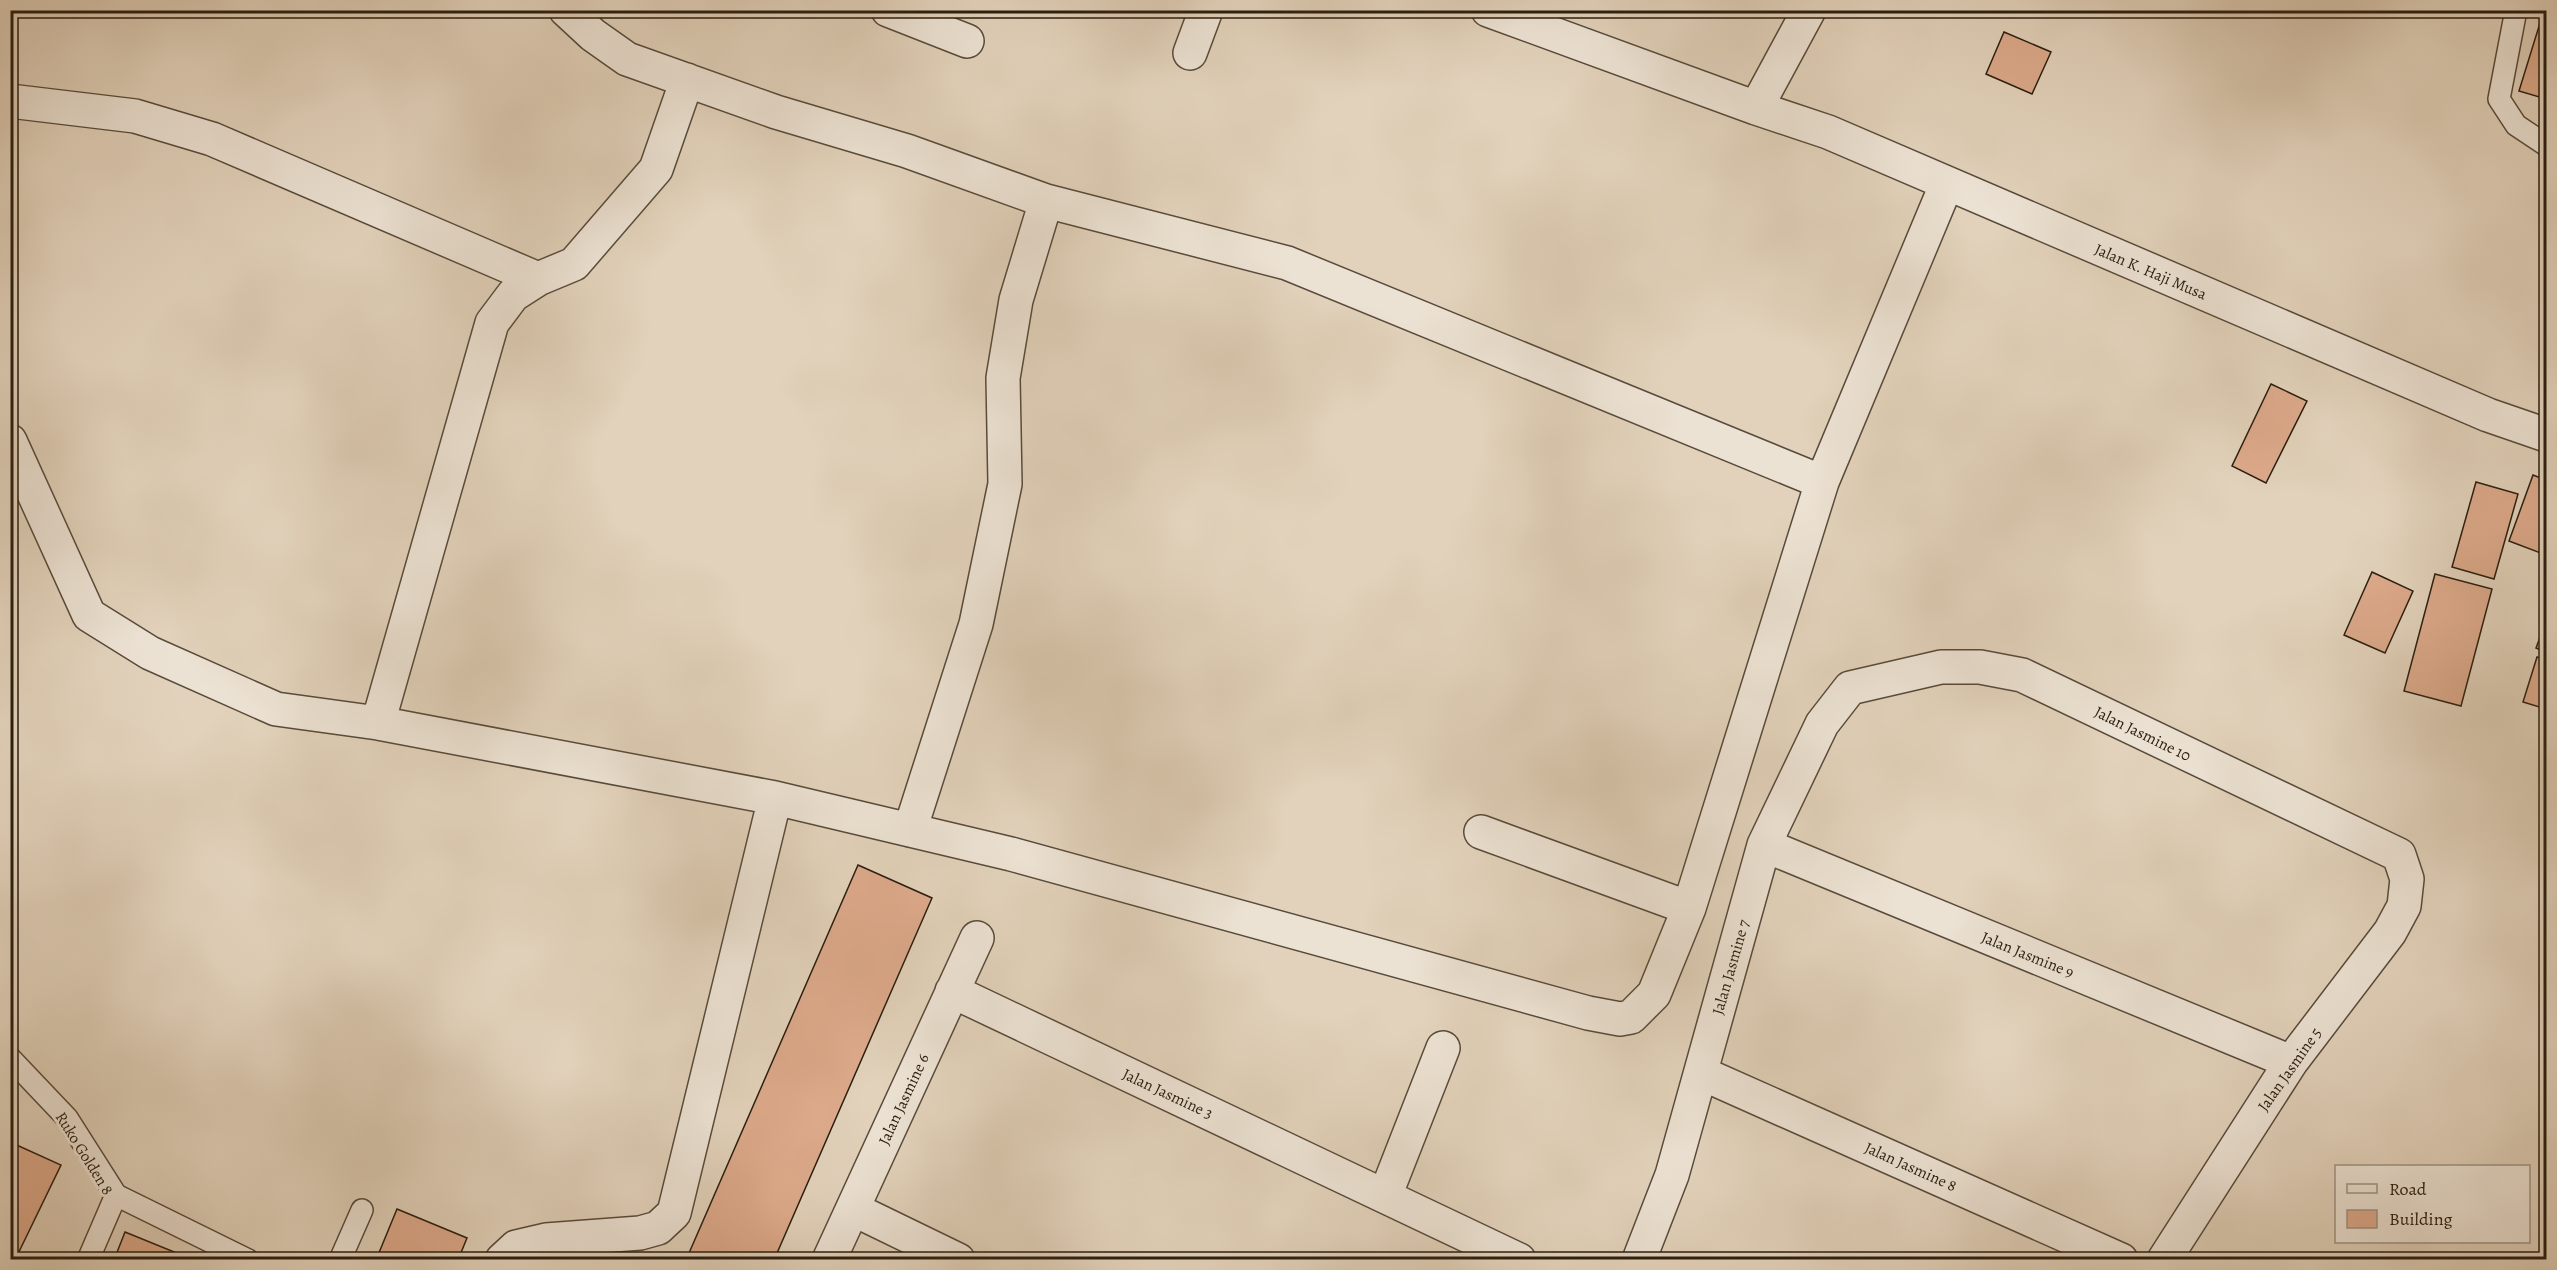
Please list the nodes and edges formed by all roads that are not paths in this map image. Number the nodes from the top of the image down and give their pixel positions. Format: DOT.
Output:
graph roads {
  1 [pos="566,10"];
  2 [pos="888,10"];
  3 [pos="1206,10"];
  4 [pos="1488,10"];
  5 [pos="1809,10"];
  6 [pos="2516,10"];
  7 [pos="967,41"];
  8 [pos="1190,53"];
  9 [pos="687,80"];
  10 [pos="10,101"];
  11 [pos="1755,108"];
  12 [pos="2547,144"];
  13 [pos="1947,183"];
  14 [pos="1046,201"];
  15 [pos="538,279"];
  16 [pos="2547,435"];
  17 [pos="10,441"];
  18 [pos="1821,482"];
  19 [pos="1850,688"];
  20 [pos="378,723"];
  21 [pos="775,798"];
  22 [pos="910,830"];
  23 [pos="1481,832"];
  24 [pos="1764,846"];
  25 [pos="2407,879"];
  26 [pos="1689,908"];
  27 [pos="977,938"];
  28 [pos="952,991"];
  29 [pos="1443,1048"];
  30 [pos="10,1058"];
  31 [pos="2291,1062"];
  32 [pos="1701,1073"];
  33 [pos="116,1196"];
  34 [pos="1384,1196"];
  35 [pos="853,1209"];
  36 [pos="362,1210"];
  37 [pos="88,1260"];
  38 [pos="248,1260"];
  39 [pos="340,1260"];
  40 [pos="502,1260"];
  41 [pos="828,1260"];
  42 [pos="958,1260"];
  43 [pos="1519,1260"];
  44 [pos="1639,1260"];
  45 [pos="2121,1260"];
  46 [pos="2164,1260"];
  1 -- 9 [label="street"];
  2 -- 7 [label="street"];
  3 -- 8 [label="street"];
  4 -- 11 [label="street, Jalan K. Haji Musa"];
  5 -- 11 [label="street"];
  6 -- 12 [label="lane"];
  9 -- 14 [label="street"];
  9 -- 15 [label="street"];
  10 -- 15 [label="street"];
  11 -- 13 [label="street, Jalan K. Haji Musa"];
  13 -- 16 [label="street, Jalan K. Haji Musa"];
  13 -- 18 [label="street"];
  14 -- 18 [label="street"];
  14 -- 22 [label="street"];
  15 -- 20 [label="street"];
  17 -- 20 [label="street"];
  18 -- 26 [label="street"];
  19 -- 24 [label="street, Jalan Jasmine 7"];
  19 -- 25 [label="street, Jalan Jasmine 10"];
  20 -- 21 [label="street"];
  21 -- 22 [label="street"];
  21 -- 40 [label="street"];
  22 -- 26 [label="street"];
  23 -- 26 [label="street"];
  24 -- 31 [label="street, Jalan Jasmine 9"];
  24 -- 32 [label="street, Jalan Jasmine 7"];
  25 -- 31 [label="street, Jalan Jasmine 5"];
  27 -- 28 [label="street, Jalan Jasmine 6"];
  28 -- 34 [label="street, Jalan Jasmine 3"];
  28 -- 35 [label="street, Jalan Jasmine 6"];
  29 -- 34 [label="street"];
  30 -- 33 [label="lane, Ruko Golden 8"];
  31 -- 46 [label="street, Jalan Jasmine 5"];
  32 -- 44 [label="street, Jalan Jasmine 7"];
  32 -- 45 [label="street, Jalan Jasmine 8"];
  33 -- 37 [label="lane, Ruko Golden 8"];
  33 -- 38 [label="lane"];
  34 -- 43 [label="street, Jalan Jasmine 3"];
  35 -- 41 [label="street, Jalan Jasmine 6"];
  35 -- 42 [label="street"];
  36 -- 39 [label="lane"];
}
